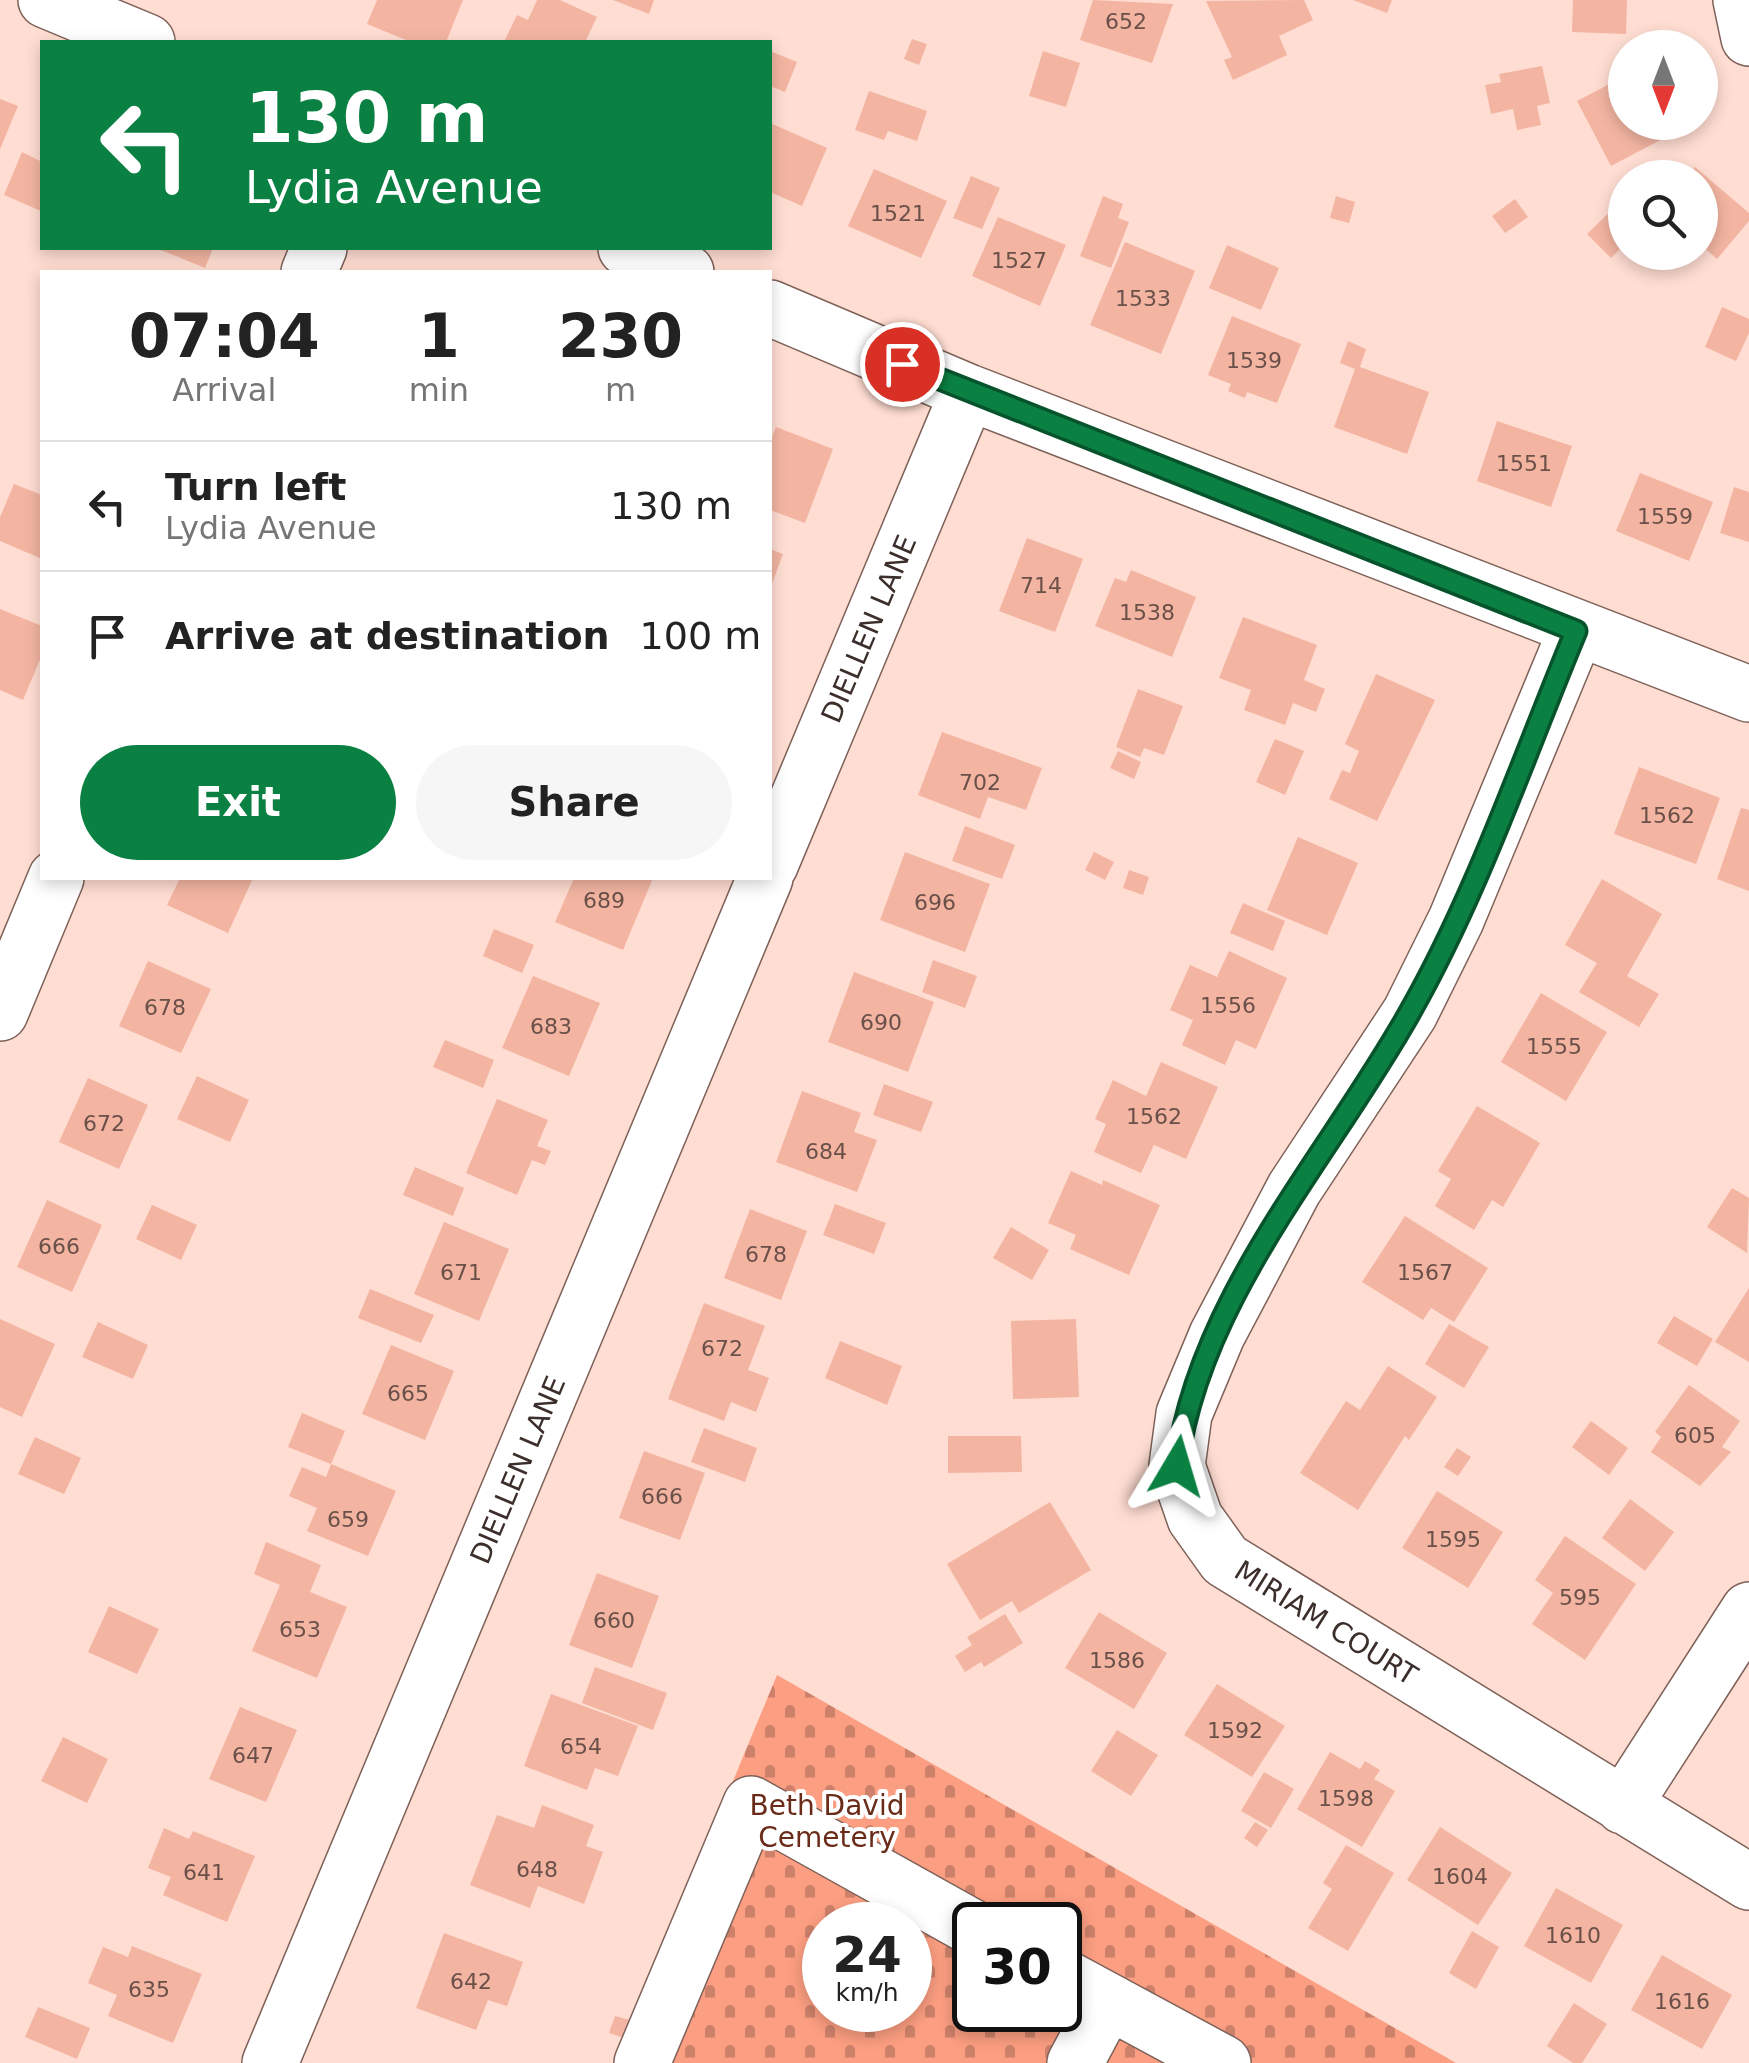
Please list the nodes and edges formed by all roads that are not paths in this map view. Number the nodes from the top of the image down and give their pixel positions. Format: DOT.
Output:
graph roads {
  1 [pos="46,0"];
  2 [pos="1742,0"];
  3 [pos="125,23"];
  4 [pos="1749,38"];
  5 [pos="631,250"];
  6 [pos="681,270"];
  7 [pos="772,309"];
  8 [pos="968,392"];
  9 [pos="1576,631"];
  10 [pos="1749,694"];
  11 [pos="772,861"];
  12 [pos="55,880"];
  13 [pos="764,880"];
  14 [pos="0,1013"];
  15 [pos="1749,1610"];
  16 [pos="1623,1806"];
  17 [pos="1749,1882"];
  18 [pos="952,1916"];
  19 [pos="1082,1987"];
  20 [pos="1108,2001"];
  21 [pos="270,2063"];
  22 [pos="642,2063"];
  23 [pos="1075,2063"];
  24 [pos="1223,2063"];
  1 -- 3 [label="street"];
  2 -- 4 [label="street"];
  5 -- 6 [label="street"];
  7 -- 8 [label="street"];
  8 -- 9 [label="street"];
  8 -- 11 [label="street, DIELLEN LANE"];
  9 -- 10 [label="street"];
  9 -- 16 [label="street, MIRIAM COURT"];
  12 -- 14 [label="street"];
  13 -- 21 [label="street, DIELLEN LANE"];
  15 -- 16 [label="street"];
  16 -- 17 [label="street, MIRIAM COURT"];
  18 -- 22 [label="street"];
  19 -- 20 [label="street"];
  20 -- 23 [label="street"];
  20 -- 24 [label="street"];
}
